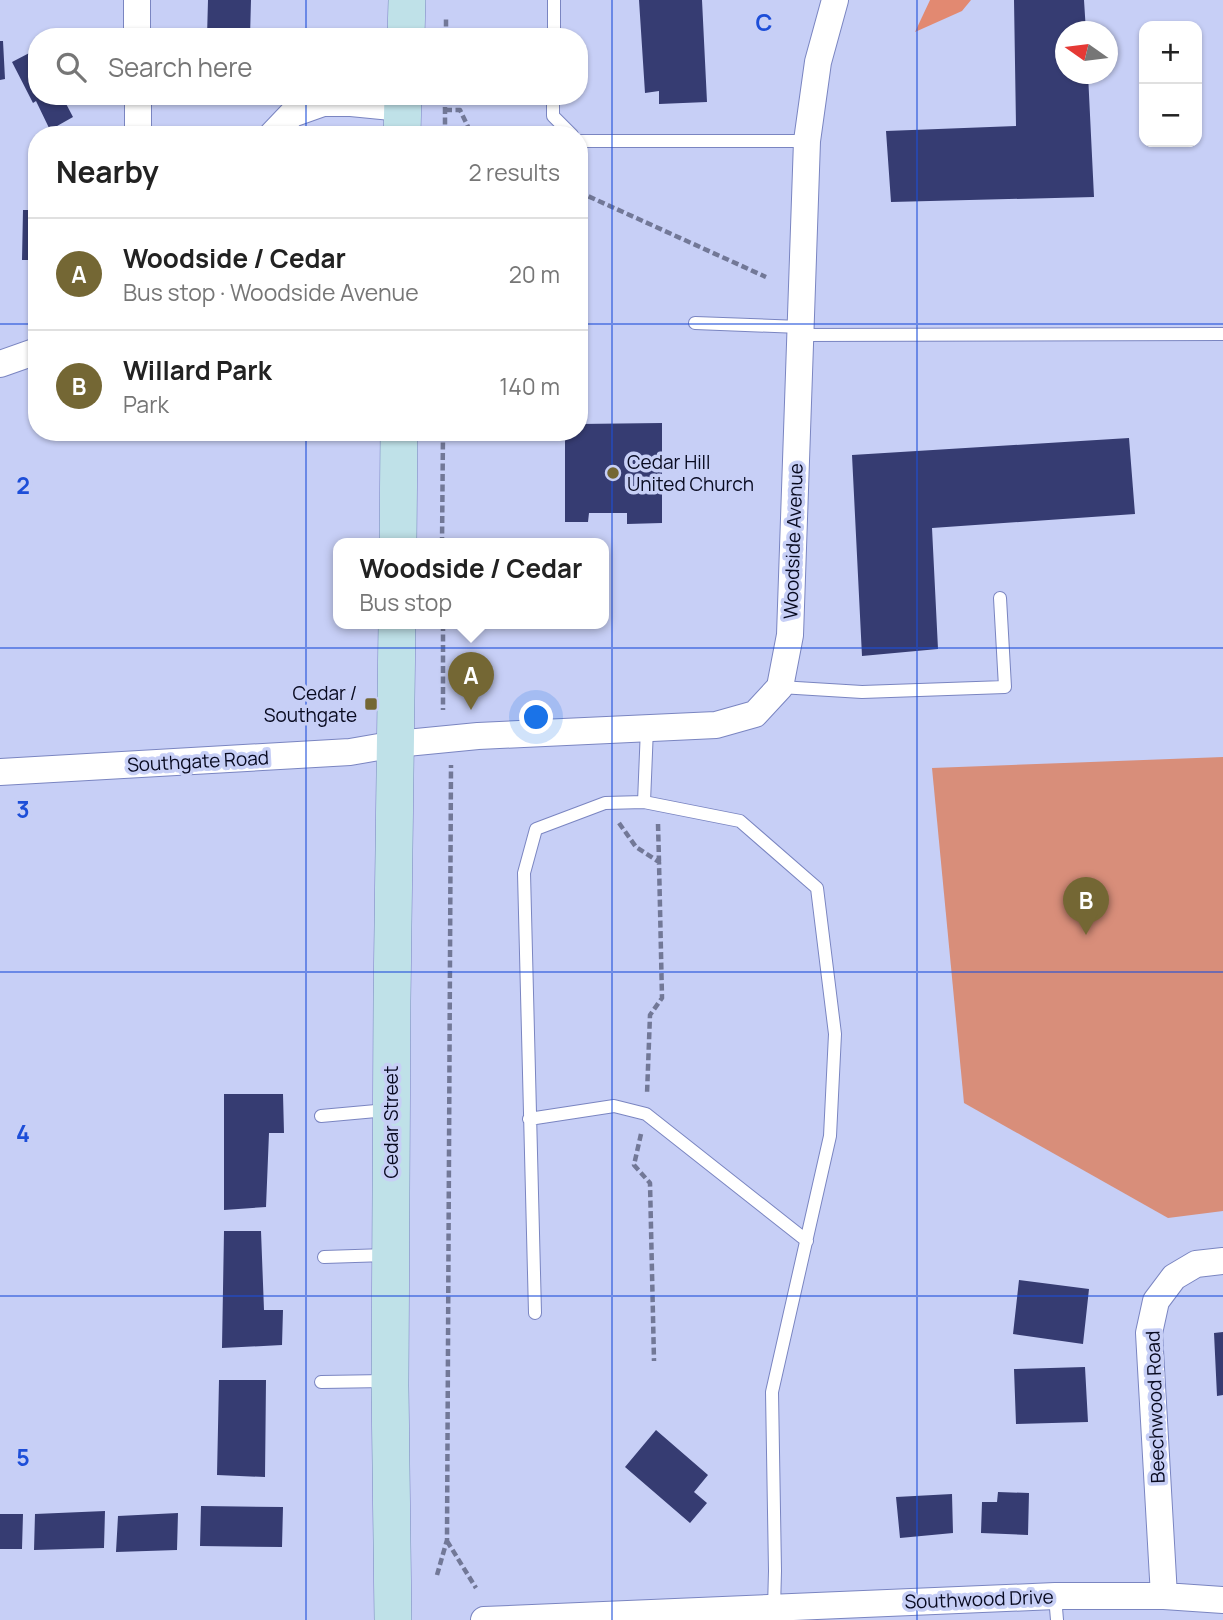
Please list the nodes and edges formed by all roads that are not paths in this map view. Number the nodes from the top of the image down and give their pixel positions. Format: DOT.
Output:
graph roads {
  1 [pos="137,0"];
  2 [pos="407,0"];
  3 [pos="554,0"];
  4 [pos="835,0"];
  5 [pos="137,28"];
  6 [pos="406,28"];
  7 [pos="554,28"];
  8 [pos="138,105"];
  9 [pos="317,105"];
  10 [pos="361,105"];
  11 [pos="553,105"];
  12 [pos="403,113"];
  13 [pos="138,126"];
  14 [pos="281,126"];
  15 [pos="563,126"];
  16 [pos="588,141"];
  17 [pos="807,141"];
  18 [pos="695,323"];
  19 [pos="800,331"];
  20 [pos="1223,334"];
  21 [pos="28,354"];
  22 [pos="0,364"];
  23 [pos="400,441"];
  24 [pos="398,538"];
  25 [pos="1000,598"];
  26 [pos="397,629"];
  27 [pos="780,687"];
  28 [pos="647,728"];
  29 [pos="396,744"];
  30 [pos="0,772"];
  31 [pos="644,802"];
  32 [pos="391,1110"];
  33 [pos="321,1116"];
  34 [pos="529,1119"];
  35 [pos="807,1241"];
  36 [pos="390,1255"];
  37 [pos="324,1257"];
  38 [pos="1223,1261"];
  39 [pos="535,1313"];
  40 [pos="390,1381"];
  41 [pos="321,1382"];
  42 [pos="1164,1596"];
  43 [pos="1223,1600"];
  44 [pos="774,1608"];
  45 [pos="1056,1608"];
  46 [pos="742,1615"];
  47 [pos="393,1620"];
  48 [pos="484,1620"];
  1 -- 5 [label="street"];
  2 -- 6 [label="main road"];
  3 -- 7 [label="lane"];
  4 -- 17 [label="street, Woodside Avenue"];
  8 -- 13 [label="street"];
  9 -- 14 [label="street"];
  10 -- 12 [label="street"];
  11 -- 15 [label="lane"];
  16 -- 17 [label="lane"];
  17 -- 19 [label="street, Woodside Avenue"];
  18 -- 19 [label="lane"];
  19 -- 20 [label="lane"];
  19 -- 27 [label="street, Woodside Avenue"];
  21 -- 22 [label="street"];
  23 -- 24 [label="main road"];
  25 -- 27 [label="lane"];
  26 -- 29 [label="main road, Cedar Street"];
  27 -- 28 [label="street"];
  28 -- 29 [label="street"];
  28 -- 31 [label="lane"];
  29 -- 30 [label="street, Southgate Road"];
  29 -- 32 [label="main road, Cedar Street"];
  31 -- 34 [label="lane"];
  31 -- 35 [label="lane"];
  32 -- 33 [label="lane"];
  32 -- 36 [label="main road, Cedar Street"];
  34 -- 35 [label="lane"];
  34 -- 39 [label="lane"];
  35 -- 44 [label="lane"];
  36 -- 37 [label="lane"];
  36 -- 40 [label="main road, Cedar Street"];
  38 -- 42 [label="street, Beechwood Road"];
  40 -- 41 [label="lane"];
  40 -- 47 [label="main road, Cedar Street"];
  42 -- 43 [label="street, Southwood Drive"];
  42 -- 45 [label="street, Southwood Drive"];
  44 -- 45 [label="street, Southwood Drive"];
  44 -- 46 [label="street, Southwood Drive"];
  46 -- 48 [label="street, Southwood Drive"];
}
